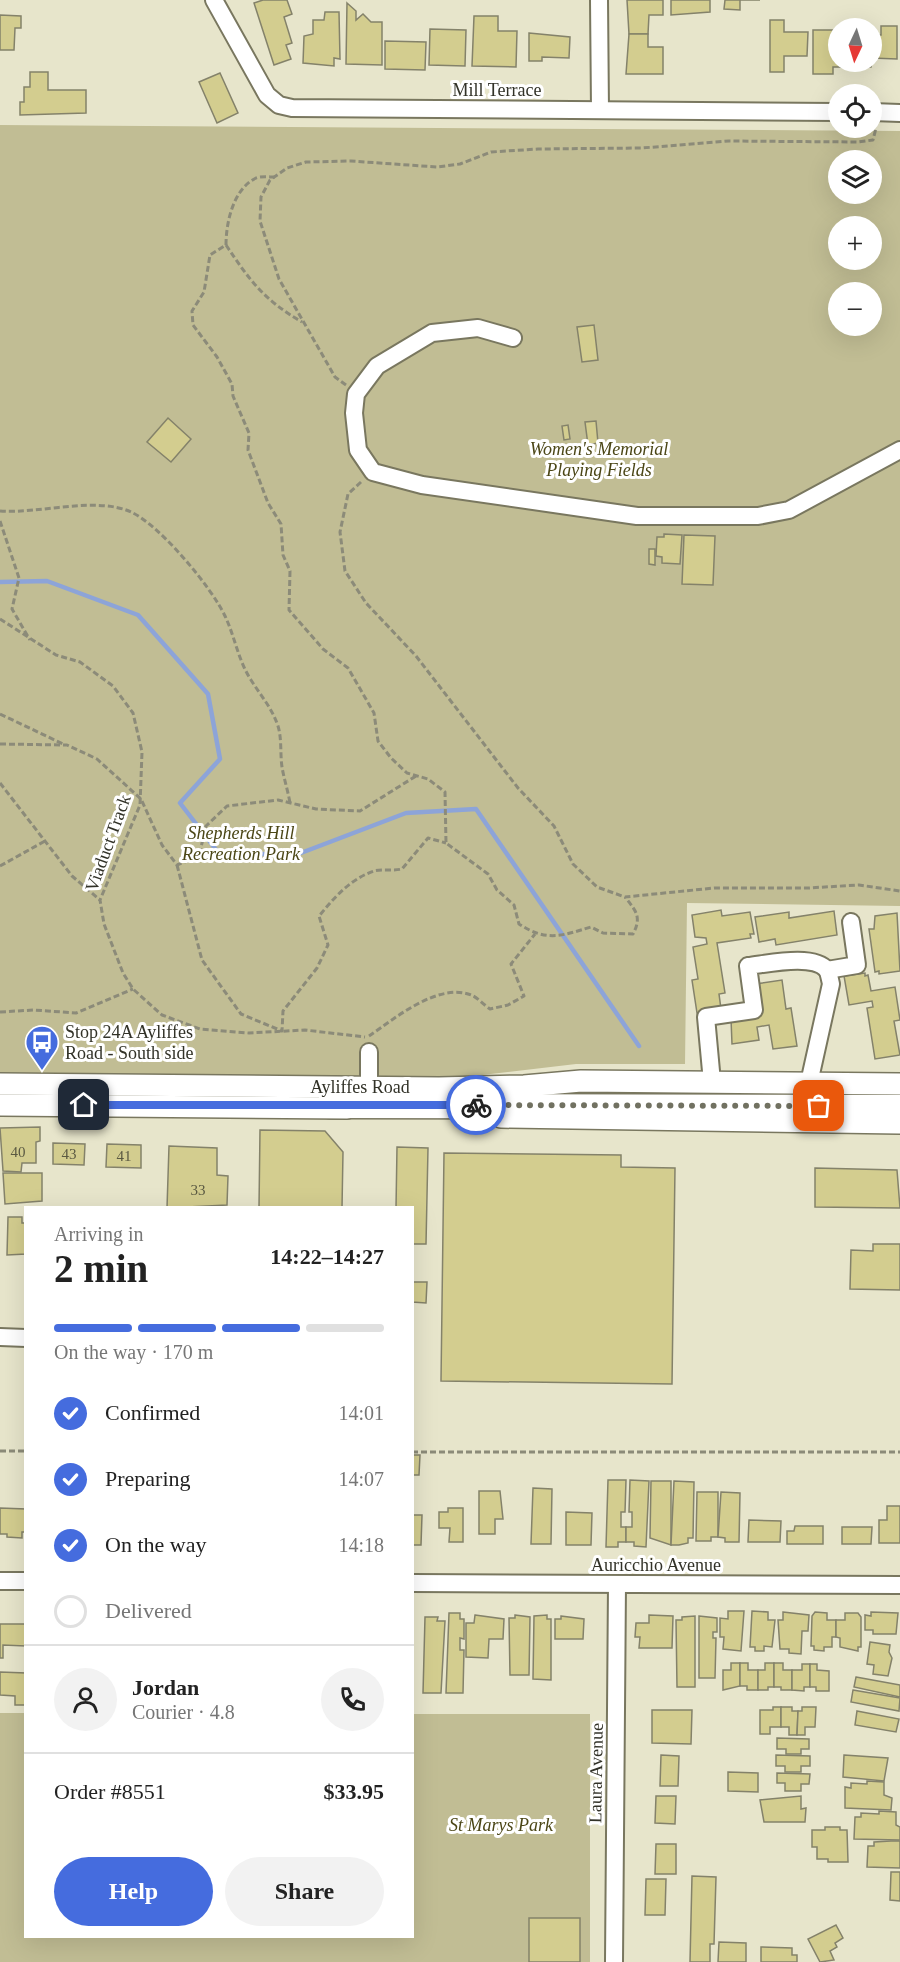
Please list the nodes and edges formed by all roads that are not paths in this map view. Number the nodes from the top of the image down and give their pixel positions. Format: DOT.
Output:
graph roads {
  1 [pos="214,0"];
  2 [pos="599,0"];
  3 [pos="600,110"];
  4 [pos="828,112"];
  5 [pos="882,112"];
  6 [pos="900,113"];
  7 [pos="513,338"];
  8 [pos="900,450"];
  9 [pos="851,922"];
  10 [pos="827,970"];
  11 [pos="368,1045"];
  12 [pos="712,1082"];
  13 [pos="809,1083"];
  14 [pos="0,1084"];
  15 [pos="900,1084"];
  16 [pos="369,1088"];
  17 [pos="0,1105"];
  18 [pos="330,1106"];
  19 [pos="900,1107"];
  20 [pos="900,1122"];
  21 [pos="0,1337"];
  22 [pos="24,1338"];
  23 [pos="0,1581"];
  24 [pos="24,1581"];
  25 [pos="414,1583"];
  26 [pos="617,1584"];
  27 [pos="900,1585"];
  28 [pos="614,1962"];
  1 -- 3 [label="street, Mill Terrace"];
  2 -- 3 [label="street"];
  3 -- 4 [label="street, Mill Terrace"];
  5 -- 6 [label="street"];
  7 -- 8 [label="street"];
  9 -- 10 [label="street"];
  10 -- 12 [label="street"];
  10 -- 13 [label="street"];
  11 -- 16 [label="street"];
  12 -- 13 [label="main road, Ayliffes Road"];
  12 -- 16 [label="main road, Ayliffes Road"];
  13 -- 15 [label="main road, Ayliffes Road"];
  14 -- 16 [label="main road, Ayliffes Road"];
  17 -- 18 [label="main road, Ayliffes Road"];
  18 -- 19 [label="highway"];
  18 -- 20 [label="main road, Ayliffes Road"];
  21 -- 22 [label="street"];
  23 -- 24 [label="street"];
  25 -- 26 [label="street, Auricchio Avenue"];
  26 -- 27 [label="street, Auricchio Avenue"];
  26 -- 28 [label="street, Laura Avenue"];
}
